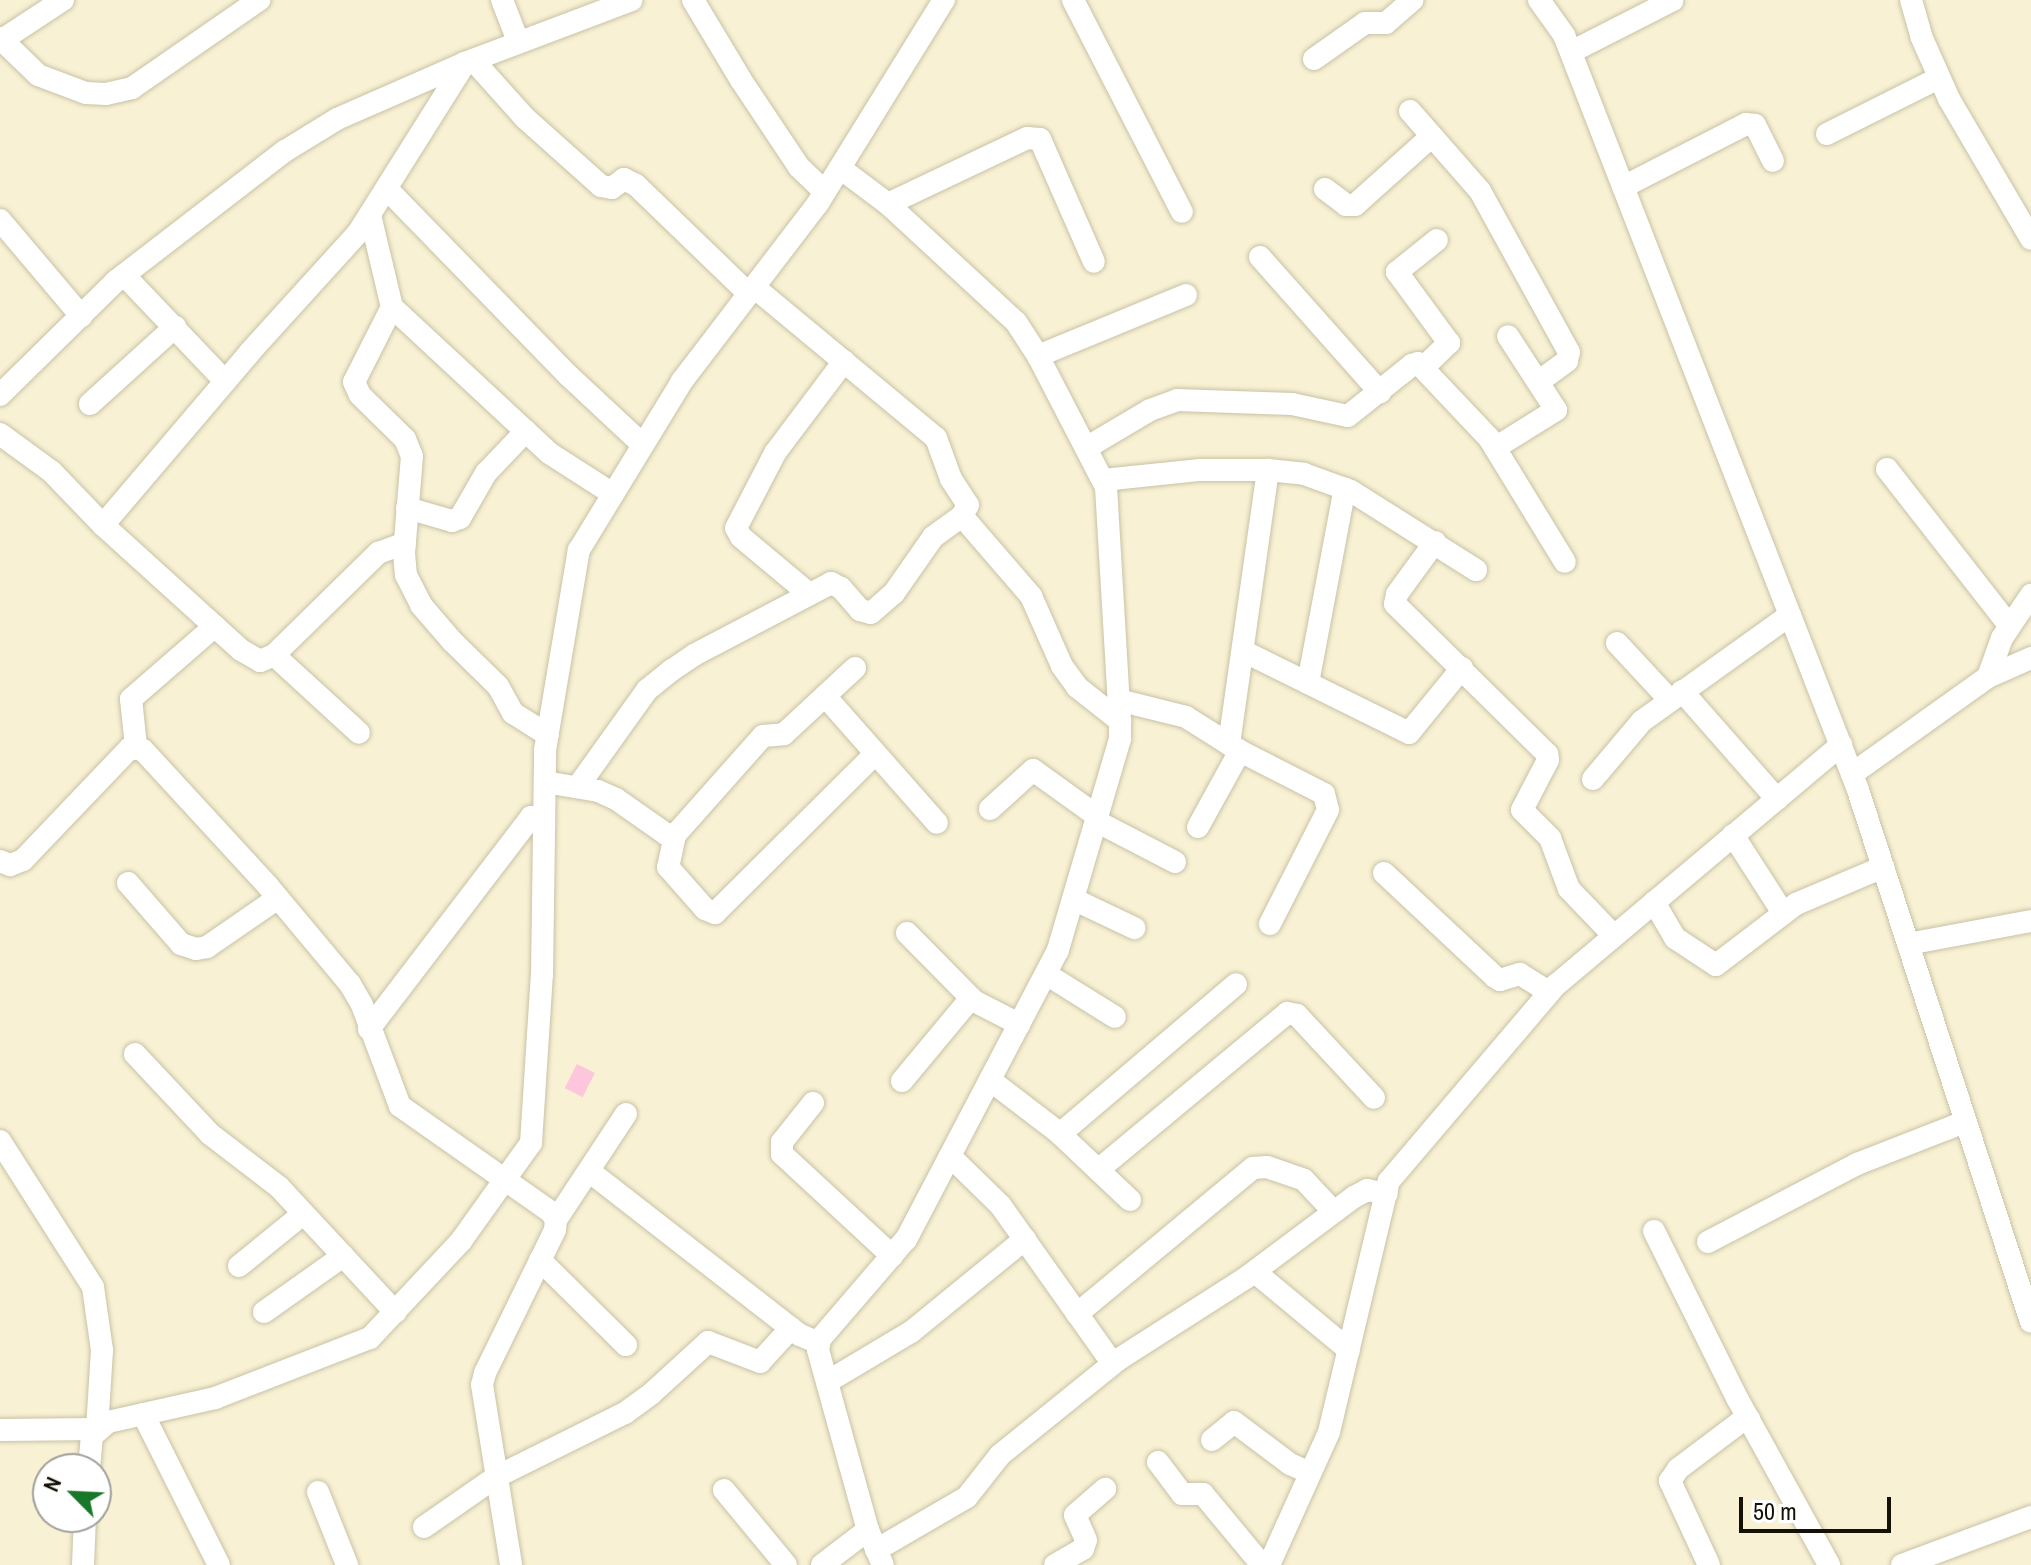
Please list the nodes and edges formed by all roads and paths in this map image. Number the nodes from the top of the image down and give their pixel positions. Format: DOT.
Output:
graph roads {
  1 [pos="63,0"];
  2 [pos="259,0"];
  3 [pos="502,0"];
  4 [pos="632,0"];
  5 [pos="693,0"];
  6 [pos="944,0"];
  7 [pos="1073,0"];
  8 [pos="1412,0"];
  9 [pos="1539,0"];
  10 [pos="1673,0"];
  11 [pos="1911,0"];
  12 [pos="1,39"];
  13 [pos="518,41"];
  14 [pos="1571,52"];
  15 [pos="1314,59"];
  16 [pos="469,61"];
  17 [pos="1939,78"];
  18 [pos="1410,111"];
  19 [pos="1827,134"];
  20 [pos="1432,136"];
  21 [pos="1773,161"];
  22 [pos="840,168"];
  23 [pos="1623,187"];
  24 [pos="387,189"];
  25 [pos="1325,189"];
  26 [pos="825,192"];
  27 [pos="888,204"];
  28 [pos="1182,212"];
  29 [pos="370,215"];
  30 [pos="0,220"];
  31 [pos="2031,239"];
  32 [pos="1437,240"];
  33 [pos="1260,257"];
  34 [pos="1094,262"];
  35 [pos="124,275"];
  36 [pos="751,290"];
  37 [pos="1186,295"];
  38 [pos="392,307"];
  39 [pos="81,316"];
  40 [pos="175,327"];
  41 [pos="1508,336"];
  42 [pos="1038,356"];
  43 [pos="844,361"];
  44 [pos="1424,367"];
  45 [pos="225,381"];
  46 [pos="1539,381"];
  47 [pos="1380,392"];
  48 [pos="0,395"];
  49 [pos="90,404"];
  50 [pos="526,431"];
  51 [pos="0,434"];
  52 [pos="643,445"];
  53 [pos="1086,448"];
  54 [pos="1495,448"];
  55 [pos="1887,469"];
  56 [pos="1268,470"];
  57 [pos="1103,480"];
  58 [pos="1345,488"];
  59 [pos="613,494"];
  60 [pos="407,508"];
  61 [pos="962,516"];
  62 [pos="103,525"];
  63 [pos="1435,542"];
  64 [pos="405,543"];
  65 [pos="1565,562"];
  66 [pos="1476,570"];
  67 [pos="808,593"];
  68 [pos="2031,595"];
  69 [pos="1790,615"];
  70 [pos="2009,625"];
  71 [pos="215,626"];
  72 [pos="1617,643"];
  73 [pos="1243,651"];
  74 [pos="274,655"];
  75 [pos="2031,658"];
  76 [pos="855,668"];
  77 [pos="1462,668"];
  78 [pos="1988,677"];
  79 [pos="1308,683"];
  80 [pos="1676,695"];
  81 [pos="825,696"];
  82 [pos="1119,710"];
  83 [pos="359,733"];
  84 [pos="548,735"];
  85 [pos="1841,745"];
  86 [pos="136,746"];
  87 [pos="1235,748"];
  88 [pos="875,754"];
  89 [pos="1852,774"];
  90 [pos="1593,779"];
  91 [pos="545,782"];
  92 [pos="579,785"];
  93 [pos="1777,799"];
  94 [pos="990,809"];
  95 [pos="1097,818"];
  96 [pos="937,823"];
  97 [pos="544,824"];
  98 [pos="1198,827"];
  99 [pos="675,835"];
  100 [pos="1733,835"];
  101 [pos="0,861"];
  102 [pos="1175,862"];
  103 [pos="1883,867"];
  104 [pos="1384,873"];
  105 [pos="128,883"];
  106 [pos="278,898"];
  107 [pos="1073,899"];
  108 [pos="1654,902"];
  109 [pos="1783,913"];
  110 [pos="2031,921"];
  111 [pos="1270,924"];
  112 [pos="1134,928"];
  113 [pos="907,933"];
  114 [pos="1614,936"];
  115 [pos="1908,944"];
  116 [pos="1046,974"];
  117 [pos="1236,984"];
  118 [pos="1549,992"];
  119 [pos="971,998"];
  120 [pos="1115,1017"];
  121 [pos="1019,1024"];
  122 [pos="369,1029"];
  123 [pos="135,1054"];
  124 [pos="990,1080"];
  125 [pos="902,1081"];
  126 [pos="1374,1098"];
  127 [pos="813,1103"];
  128 [pos="626,1114"];
  129 [pos="1965,1122"];
  130 [pos="1060,1134"];
  131 [pos="0,1141"];
  132 [pos="950,1156"];
  133 [pos="1098,1170"];
  134 [pos="589,1171"];
  135 [pos="503,1182"];
  136 [pos="1387,1194"];
  137 [pos="1130,1200"];
  138 [pos="1334,1212"];
  139 [pos="303,1214"];
  140 [pos="556,1220"];
  141 [pos="1654,1231"];
  142 [pos="1025,1239"];
  143 [pos="1708,1242"];
  144 [pos="343,1256"];
  145 [pos="892,1256"];
  146 [pos="540,1260"];
  147 [pos="239,1266"];
  148 [pos="1255,1272"];
  149 [pos="264,1312"];
  150 [pos="395,1312"];
  151 [pos="1077,1314"];
  152 [pos="2031,1322"];
  153 [pos="791,1328"];
  154 [pos="819,1343"];
  155 [pos="626,1345"];
  156 [pos="1349,1350"];
  157 [pos="1112,1363"];
  158 [pos="827,1382"];
  159 [pos="143,1414"];
  160 [pos="1749,1419"];
  161 [pos="0,1429"];
  162 [pos="97,1429"];
  163 [pos="1212,1440"];
  164 [pos="90,1453"];
  165 [pos="1158,1462"];
  166 [pos="1310,1473"];
  167 [pos="496,1477"];
  168 [pos="1105,1489"];
  169 [pos="724,1490"];
  170 [pos="318,1492"];
  171 [pos="2031,1517"];
  172 [pos="424,1527"];
  173 [pos="84,1533"];
  174 [pos="876,1548"];
  175 [pos="83,1565"];
  176 [pos="219,1565"];
  177 [pos="347,1565"];
  178 [pos="511,1565"];
  179 [pos="786,1565"];
  180 [pos="822,1565"];
  181 [pos="1055,1565"];
  182 [pos="1262,1565"];
  183 [pos="1269,1565"];
  184 [pos="1709,1565"];
  185 [pos="1829,1565"];
  186 [pos="1902,1565"];
  1 -- 12 [label="street"];
  2 -- 12 [label="street"];
  3 -- 13 [label="street"];
  4 -- 13 [label="street"];
  5 -- 26 [label="street"];
  6 -- 22 [label="street"];
  7 -- 28 [label="street"];
  8 -- 15 [label="street"];
  9 -- 14 [label="street"];
  10 -- 14 [label="street"];
  11 -- 17 [label="street"];
  13 -- 16 [label="street"];
  14 -- 23 [label="street"];
  16 -- 24 [label="street"];
  16 -- 35 [label="street"];
  16 -- 36 [label="street"];
  17 -- 19 [label="street"];
  17 -- 31 [label="street"];
  18 -- 20 [label="street"];
  20 -- 25 [label="street"];
  20 -- 46 [label="street"];
  21 -- 23 [label="street"];
  22 -- 26 [label="street"];
  22 -- 27 [label="street"];
  23 -- 69 [label="street"];
  24 -- 29 [label="street"];
  24 -- 52 [label="street"];
  26 -- 36 [label="street"];
  27 -- 34 [label="street"];
  27 -- 42 [label="street"];
  29 -- 38 [label="street"];
  29 -- 45 [label="street"];
  30 -- 39 [label="street"];
  32 -- 44 [label="street"];
  33 -- 47 [label="street"];
  35 -- 39 [label="street"];
  35 -- 40 [label="street"];
  36 -- 43 [label="street"];
  36 -- 52 [label="street"];
  37 -- 42 [label="street"];
  38 -- 50 [label="street"];
  38 -- 60 [label="street"];
  39 -- 48 [label="street"];
  40 -- 45 [label="street"];
  40 -- 49 [label="street"];
  41 -- 46 [label="street"];
  42 -- 53 [label="street"];
  43 -- 61 [label="street"];
  43 -- 67 [label="street"];
  44 -- 47 [label="street"];
  44 -- 54 [label="street"];
  45 -- 62 [label="street"];
  46 -- 54 [label="street"];
  47 -- 53 [label="street"];
  50 -- 59 [label="street"];
  50 -- 60 [label="street"];
  51 -- 62 [label="street"];
  52 -- 59 [label="street"];
  53 -- 57 [label="street"];
  54 -- 65 [label="street"];
  55 -- 70 [label="street"];
  56 -- 57 [label="street"];
  56 -- 58 [label="street"];
  56 -- 73 [label="street"];
  57 -- 82 [label="street"];
  58 -- 63 [label="street"];
  58 -- 79 [label="street"];
  59 -- 84 [label="street"];
  60 -- 64 [label="street"];
  61 -- 67 [label="street"];
  61 -- 82 [label="street"];
  62 -- 71 [label="street"];
  63 -- 66 [label="street"];
  63 -- 77 [label="street"];
  64 -- 74 [label="street"];
  64 -- 84 [label="street"];
  67 -- 92 [label="street"];
  68 -- 70 [label="street"];
  69 -- 80 [label="street"];
  69 -- 85 [label="street"];
  70 -- 78 [label="street"];
  71 -- 74 [label="street"];
  71 -- 86 [label="street"];
  72 -- 80 [label="street"];
  73 -- 79 [label="street"];
  73 -- 87 [label="street"];
  74 -- 83 [label="street"];
  75 -- 78 [label="street"];
  76 -- 81 [label="street"];
  77 -- 79 [label="street"];
  77 -- 114 [label="street"];
  78 -- 89 [label="street"];
  80 -- 90 [label="street"];
  80 -- 93 [label="street"];
  81 -- 88 [label="street"];
  81 -- 99 [label="street"];
  82 -- 87 [label="street"];
  82 -- 95 [label="street"];
  84 -- 91 [label="street"];
  85 -- 89 [label="street"];
  85 -- 93 [label="street"];
  86 -- 101 [label="street"];
  86 -- 106 [label="street"];
  87 -- 98 [label="street"];
  87 -- 111 [label="street"];
  88 -- 96 [label="street"];
  88 -- 99 [label="street"];
  89 -- 103 [label="street"];
  91 -- 92 [label="street"];
  91 -- 97 [label="street"];
  92 -- 99 [label="street"];
  93 -- 100 [label="street"];
  94 -- 95 [label="street"];
  95 -- 102 [label="street"];
  95 -- 107 [label="street"];
  97 -- 122 [label="street"];
  97 -- 135 [label="street"];
  100 -- 108 [label="street"];
  100 -- 109 [label="street"];
  103 -- 109 [label="street"];
  103 -- 115 [label="street"];
  104 -- 118 [label="street"];
  105 -- 106 [label="street"];
  106 -- 122 [label="street"];
  107 -- 112 [label="street"];
  107 -- 116 [label="street"];
  108 -- 109 [label="street"];
  108 -- 114 [label="street"];
  110 -- 115 [label="street"];
  113 -- 119 [label="street"];
  114 -- 118 [label="street"];
  115 -- 129 [label="street"];
  116 -- 120 [label="street"];
  116 -- 121 [label="street"];
  117 -- 130 [label="street"];
  118 -- 136 [label="street"];
  119 -- 121 [label="street"];
  119 -- 125 [label="street"];
  121 -- 124 [label="street"];
  122 -- 135 [label="street"];
  123 -- 139 [label="street"];
  124 -- 130 [label="street"];
  124 -- 132 [label="street"];
  126 -- 133 [label="street"];
  127 -- 145 [label="street"];
  128 -- 134 [label="street"];
  129 -- 143 [label="street"];
  129 -- 152 [label="street"];
  130 -- 133 [label="street"];
  131 -- 162 [label="street"];
  132 -- 142 [label="street"];
  132 -- 145 [label="street"];
  133 -- 137 [label="street"];
  134 -- 140 [label="street"];
  134 -- 153 [label="street"];
  135 -- 140 [label="street"];
  135 -- 150 [label="street"];
  136 -- 138 [label="street"];
  136 -- 156 [label="street"];
  138 -- 148 [label="street"];
  138 -- 151 [label="street"];
  139 -- 144 [label="street"];
  139 -- 147 [label="street"];
  140 -- 146 [label="street"];
  141 -- 160 [label="street"];
  142 -- 151 [label="street"];
  142 -- 158 [label="street"];
  144 -- 149 [label="street"];
  144 -- 150 [label="street"];
  145 -- 154 [label="street"];
  146 -- 155 [label="street"];
  146 -- 167 [label="street"];
  148 -- 156 [label="street"];
  148 -- 157 [label="street"];
  150 -- 159 [label="street"];
  151 -- 157 [label="street"];
  153 -- 154 [label="street"];
  153 -- 167 [label="street"];
  154 -- 158 [label="street"];
  156 -- 166 [label="street"];
  157 -- 174 [label="street"];
  158 -- 174 [label="street"];
  159 -- 162 [label="street"];
  159 -- 176 [label="street"];
  160 -- 184 [label="street"];
  160 -- 185 [label="street"];
  161 -- 162 [label="street"];
  162 -- 164 [label="street"];
  163 -- 166 [label="street"];
  165 -- 182 [label="street"];
  166 -- 183 [label="street"];
  167 -- 172 [label="street"];
  167 -- 178 [label="street"];
  168 -- 181 [label="street"];
  169 -- 179 [label="street"];
  170 -- 177 [label="street"];
  171 -- 186 [label="street"];
  173 -- 175 [label="street"];
  174 -- 180 [label="street"];
}
